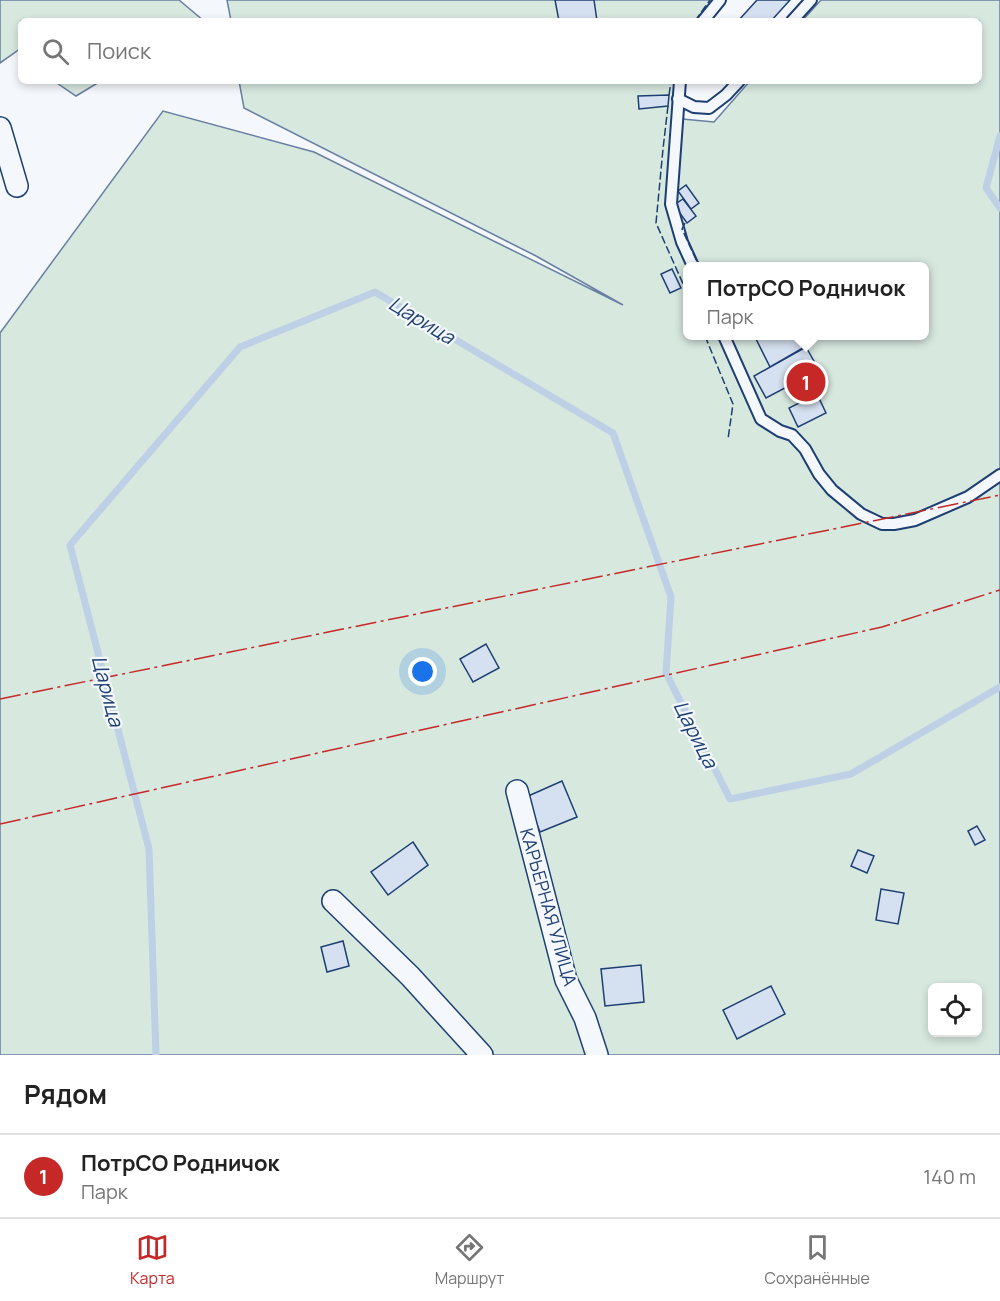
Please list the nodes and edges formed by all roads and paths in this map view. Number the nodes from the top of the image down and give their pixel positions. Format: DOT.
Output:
graph roads {
  1 [pos="720,0"];
  2 [pos="811,0"];
  3 [pos="705,18"];
  4 [pos="795,18"];
  5 [pos="680,84"];
  6 [pos="736,84"];
  7 [pos="678,99"];
  8 [pos="0,128"];
  9 [pos="17,186"];
  10 [pos="691,262"];
  11 [pos="726,340"];
  12 [pos="1000,475"];
  13 [pos="517,791"];
  14 [pos="333,902"];
  15 [pos="482,1055"];
  16 [pos="597,1055"];
  1 -- 3 [label="lane"];
  2 -- 4 [label="lane"];
  5 -- 7 [label="lane"];
  6 -- 7 [label="lane"];
  7 -- 10 [label="lane"];
  8 -- 9 [label="street"];
  11 -- 12 [label="lane"];
  13 -- 16 [label="street, КАРЬЕРНАЯ УЛИЦА"];
  14 -- 15 [label="street"];
}
